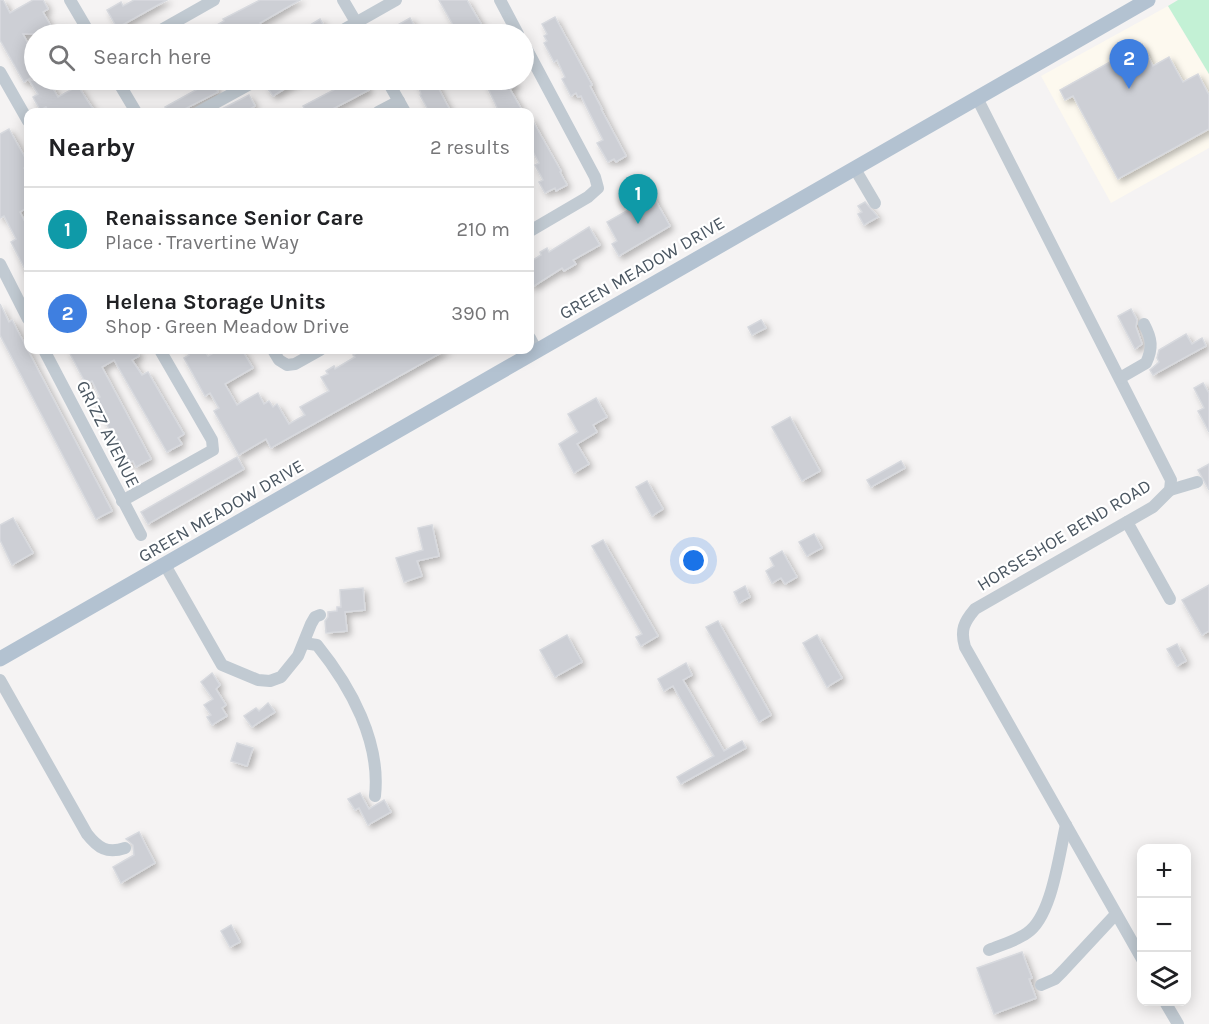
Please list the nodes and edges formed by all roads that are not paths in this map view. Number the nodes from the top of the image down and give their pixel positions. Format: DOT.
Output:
graph roads {
  1 [pos="70,0"];
  2 [pos="214,0"];
  3 [pos="344,0"];
  4 [pos="396,0"];
  5 [pos="500,0"];
  6 [pos="1148,0"];
  7 [pos="84,24"];
  8 [pos="172,24"];
  9 [pos="356,24"];
  10 [pos="365,24"];
  11 [pos="513,24"];
  12 [pos="534,63"];
  13 [pos="0,72"];
  14 [pos="123,90"];
  15 [pos="239,90"];
  16 [pos="393,90"];
  17 [pos="978,98"];
  18 [pos="399,101"];
  19 [pos="134,108"];
  20 [pos="207,108"];
  21 [pos="386,108"];
  22 [pos="403,108"];
  23 [pos="24,115"];
  24 [pos="855,169"];
  25 [pos="875,203"];
  26 [pos="534,229"];
  27 [pos="0,264"];
  28 [pos="24,311"];
  29 [pos="1144,324"];
  30 [pos="534,343"];
  31 [pos="46,354"];
  32 [pos="162,354"];
  33 [pos="275,354"];
  34 [pos="312,354"];
  35 [pos="516,354"];
  36 [pos="1120,378"];
  37 [pos="1197,482"];
  38 [pos="1170,490"];
  39 [pos="122,501"];
  40 [pos="1127,522"];
  41 [pos="141,536"];
  42 [pos="165,565"];
  43 [pos="1170,598"];
  44 [pos="320,615"];
  45 [pos="304,644"];
  46 [pos="0,659"];
  47 [pos="0,680"];
  48 [pos="375,796"];
  49 [pos="1066,825"];
  50 [pos="125,848"];
  51 [pos="1116,914"];
  52 [pos="988,950"];
  53 [pos="1138,952"];
  54 [pos="1041,985"];
  55 [pos="1167,1006"];
  56 [pos="1178,1024"];
  1 -- 7 [label="street"];
  2 -- 8 [label="street"];
  3 -- 9 [label="street"];
  4 -- 10 [label="street"];
  5 -- 11 [label="street"];
  6 -- 17 [label="main road, GREEN MEADOW DRIVE"];
  12 -- 26 [label="street"];
  13 -- 23 [label="street"];
  14 -- 19 [label="street"];
  15 -- 20 [label="street"];
  16 -- 18 [label="street"];
  17 -- 24 [label="main road, GREEN MEADOW DRIVE"];
  17 -- 36 [label="street, HORSESHOE BEND ROAD"];
  18 -- 21 [label="street"];
  18 -- 22 [label="street"];
  24 -- 25 [label="street"];
  24 -- 30 [label="main road, GREEN MEADOW DRIVE"];
  27 -- 28 [label="street"];
  29 -- 36 [label="street"];
  31 -- 39 [label="street, GRIZZ AVENUE"];
  32 -- 39 [label="street"];
  33 -- 34 [label="street"];
  35 -- 42 [label="main road, GREEN MEADOW DRIVE"];
  36 -- 38 [label="street, HORSESHOE BEND ROAD"];
  37 -- 38 [label="street"];
  38 -- 40 [label="street, HORSESHOE BEND ROAD"];
  39 -- 41 [label="street, GRIZZ AVENUE"];
  40 -- 43 [label="street"];
  40 -- 49 [label="street, HORSESHOE BEND ROAD"];
  42 -- 45 [label="street"];
  42 -- 46 [label="main road, GREEN MEADOW DRIVE"];
  44 -- 45 [label="street"];
  45 -- 48 [label="street"];
  47 -- 50 [label="street"];
  49 -- 51 [label="street, HORSESHOE BEND ROAD"];
  49 -- 52 [label="street"];
  51 -- 53 [label="street, HORSESHOE BEND ROAD"];
  51 -- 54 [label="street"];
  55 -- 56 [label="street"];
}
